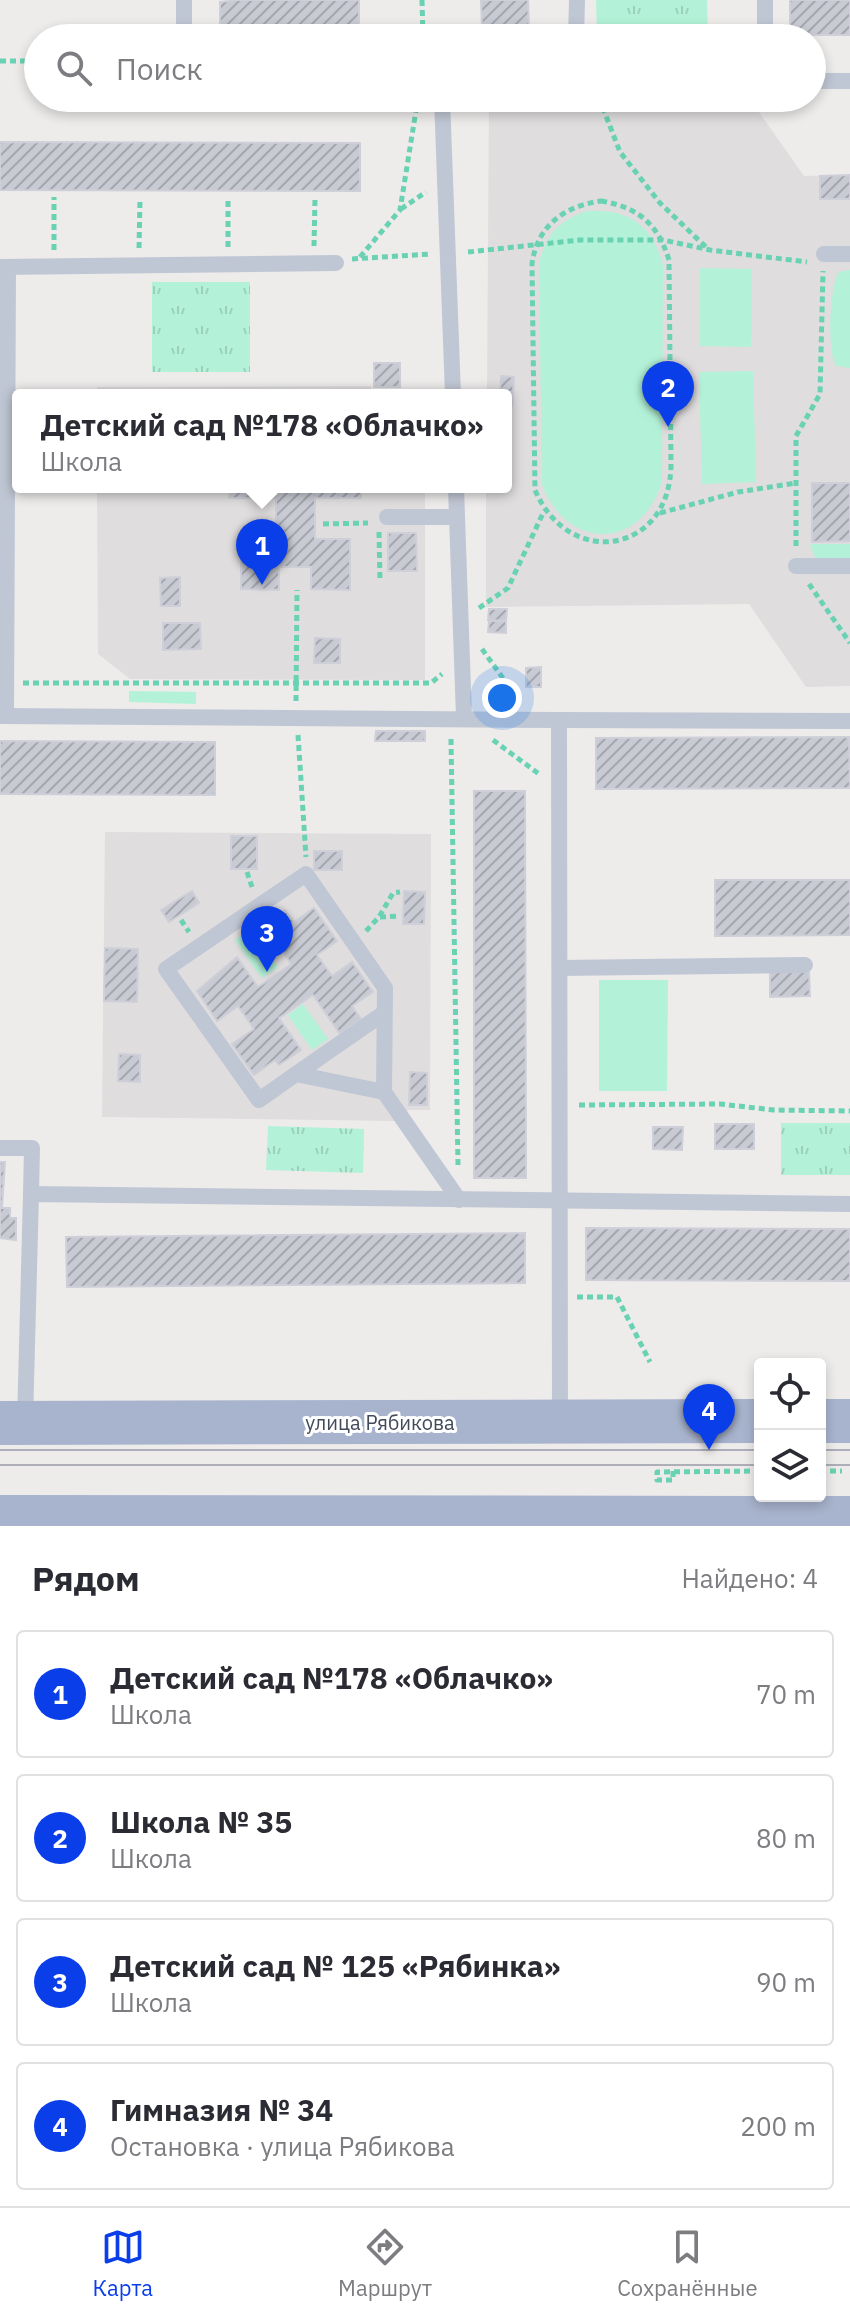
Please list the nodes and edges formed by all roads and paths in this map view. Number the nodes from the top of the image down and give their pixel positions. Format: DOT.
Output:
graph roads {
  1 [pos="184,0"];
  2 [pos="422,0"];
  3 [pos="577,0"];
  4 [pos="765,0"];
  5 [pos="184,24"];
  6 [pos="423,24"];
  7 [pos="576,24"];
  8 [pos="765,24"];
  9 [pos="0,61"];
  10 [pos="24,61"];
  11 [pos="826,81"];
  12 [pos="850,81"];
  13 [pos="416,112"];
  14 [pos="443,112"];
  15 [pos="604,112"];
  16 [pos="54,197"];
  17 [pos="228,197"];
  18 [pos="315,199"];
  19 [pos="140,200"];
  20 [pos="663,240"];
  21 [pos="534,247"];
  22 [pos="710,250"];
  23 [pos="448,253"];
  24 [pos="850,254"];
  25 [pos="359,258"];
  26 [pos="823,258"];
  27 [pos="314,263"];
  28 [pos="336,263"];
  29 [pos="228,264"];
  30 [pos="139,265"];
  31 [pos="4,267"];
  32 [pos="54,267"];
  33 [pos="453,389"];
  34 [pos="796,483"];
  35 [pos="456,493"];
  36 [pos="544,511"];
  37 [pos="659,513"];
  38 [pos="387,517"];
  39 [pos="457,517"];
  40 [pos="323,524"];
  41 [pos="796,566"];
  42 [pos="850,566"];
  43 [pos="380,581"];
  44 [pos="297,590"];
  45 [pos="460,620"];
  46 [pos="850,643"];
  47 [pos="461,657"];
  48 [pos="296,682"];
  49 [pos="6,683"];
  50 [pos="3,716"];
  51 [pos="296,717"];
  52 [pos="457,718"];
  53 [pos="533,720"];
  54 [pos="559,720"];
  55 [pos="850,721"];
  56 [pos="559,789"];
  57 [pos="305,834"];
  58 [pos="400,892"];
  59 [pos="400,916"];
  60 [pos="379,917"];
  61 [pos="353,941"];
  62 [pos="805,965"];
  63 [pos="560,968"];
  64 [pos="384,1013"];
  65 [pos="296,1074"];
  66 [pos="384,1092"];
  67 [pos="560,1105"];
  68 [pos="850,1111"];
  69 [pos="0,1148"];
  70 [pos="31,1194"];
  71 [pos="459,1200"];
  72 [pos="560,1201"];
  73 [pos="850,1204"];
  74 [pos="560,1297"];
  75 [pos="650,1362"];
  76 [pos="754,1421"];
  77 [pos="826,1421"];
  78 [pos="850,1421"];
  79 [pos="560,1422"];
  80 [pos="12,1423"];
  81 [pos="673,1471"];
  82 [pos="754,1471"];
  83 [pos="826,1471"];
  84 [pos="842,1471"];
  85 [pos="850,1518"];
  86 [pos="21,1520"];
  87 [pos="697,1522"];
  1 -- 5 [label="lane"];
  2 -- 6 [label="path"];
  3 -- 7 [label="lane"];
  4 -- 8 [label="lane"];
  9 -- 10 [label="path"];
  11 -- 12 [label="lane"];
  13 -- 25 [label="path"];
  14 -- 23 [label="lane"];
  15 -- 22 [label="path"];
  16 -- 32 [label="path"];
  17 -- 29 [label="path"];
  18 -- 27 [label="path"];
  19 -- 30 [label="path"];
  20 -- 21 [label="path"];
  20 -- 21 [label="path"];
  20 -- 22 [label="path"];
  20 -- 37 [label="path"];
  21 -- 23 [label="path"];
  21 -- 36 [label="path"];
  22 -- 26 [label="path"];
  23 -- 25 [label="path"];
  23 -- 33 [label="lane"];
  24 -- 26 [label="lane"];
  25 -- 28 [label="path"];
  26 -- 34 [label="path"];
  27 -- 28 [label="lane"];
  27 -- 29 [label="lane"];
  29 -- 30 [label="lane"];
  30 -- 32 [label="lane"];
  31 -- 32 [label="lane"];
  31 -- 49 [label="lane"];
  34 -- 37 [label="path"];
  34 -- 41 [label="path"];
  35 -- 39 [label="lane"];
  36 -- 37 [label="path"];
  36 -- 45 [label="path"];
  38 -- 39 [label="lane"];
  39 -- 45 [label="lane"];
  40 -- 43 [label="path"];
  41 -- 42 [label="lane"];
  41 -- 46 [label="path"];
  44 -- 48 [label="path"];
  45 -- 47 [label="lane"];
  45 -- 53 [label="path"];
  47 -- 48 [label="path"];
  47 -- 52 [label="lane"];
  48 -- 49 [label="path"];
  48 -- 51 [label="path"];
  49 -- 50 [label="lane"];
  50 -- 51 [label="lane"];
  51 -- 52 [label="lane"];
  51 -- 57 [label="path"];
  52 -- 53 [label="lane"];
  52 -- 56 [label="path"];
  52 -- 71 [label="path"];
  53 -- 54 [label="lane"];
  54 -- 55 [label="lane"];
  54 -- 56 [label="lane"];
  56 -- 63 [label="lane"];
  58 -- 60 [label="path"];
  59 -- 60 [label="path"];
  60 -- 61 [label="path"];
  61 -- 64 [label="lane"];
  61 -- 65 [label="lane"];
  62 -- 63 [label="lane"];
  63 -- 67 [label="lane"];
  64 -- 65 [label="lane"];
  64 -- 66 [label="lane"];
  65 -- 66 [label="lane"];
  66 -- 71 [label="lane"];
  67 -- 68 [label="path"];
  67 -- 72 [label="lane"];
  69 -- 70 [label="lane"];
  70 -- 71 [label="lane"];
  70 -- 80 [label="lane"];
  71 -- 72 [label="lane"];
  72 -- 73 [label="lane"];
  72 -- 74 [label="lane"];
  74 -- 75 [label="path"];
  74 -- 79 [label="lane"];
  76 -- 79 [label="main road, улица Рябикова"];
  77 -- 78 [label="main road"];
  79 -- 80 [label="main road, улица Рябикова"];
  81 -- 82 [label="path"];
  83 -- 84 [label="path"];
  85 -- 87 [label="main road"];
  86 -- 87 [label="main road"];
}
